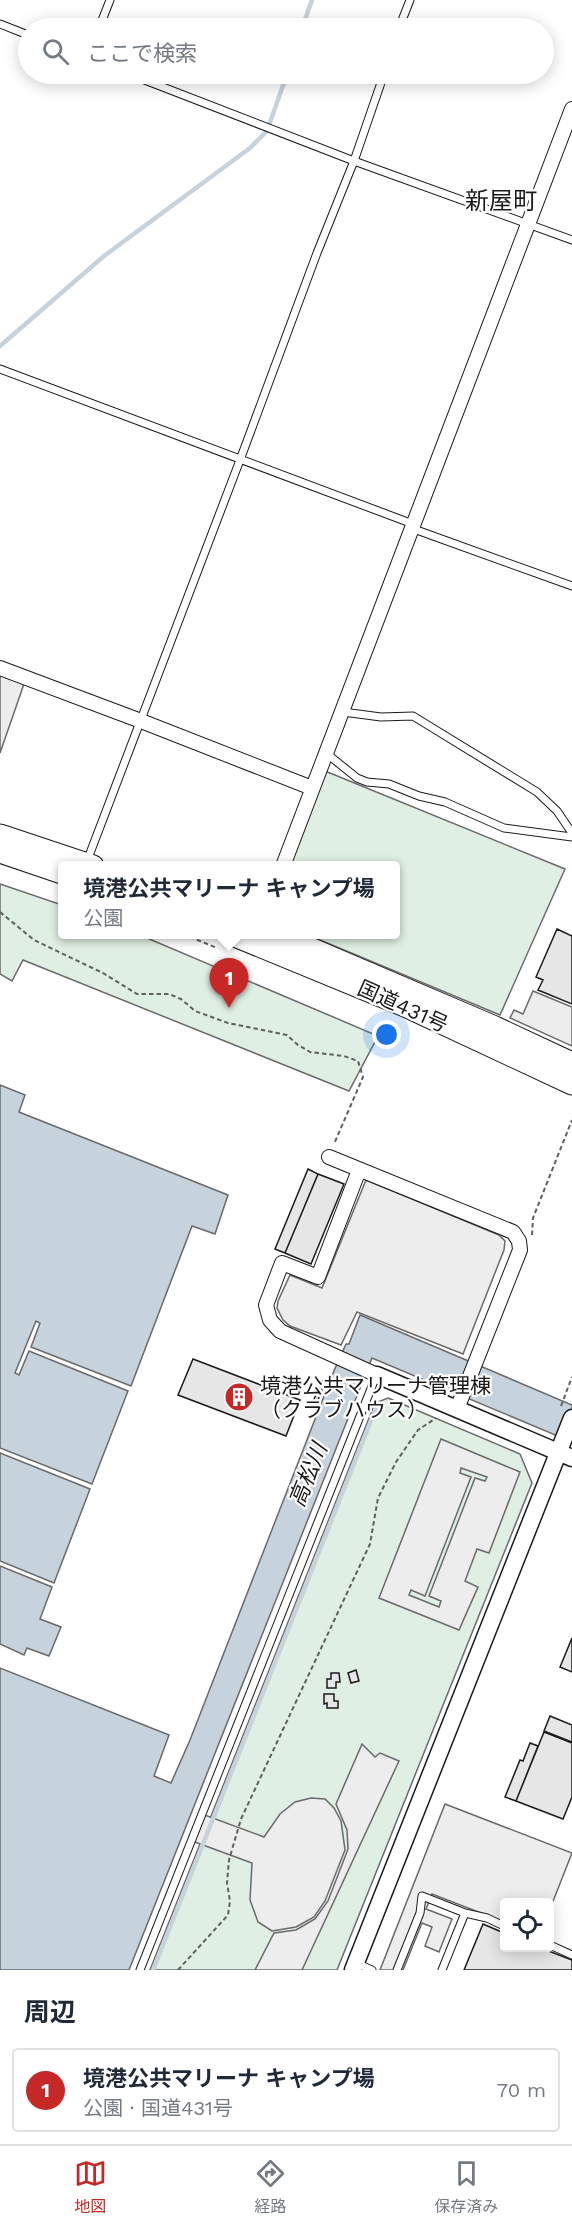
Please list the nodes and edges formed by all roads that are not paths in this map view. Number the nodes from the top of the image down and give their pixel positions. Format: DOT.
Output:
graph roads {
  1 [pos="110,0"];
  2 [pos="410,0"];
  3 [pos="103,18"];
  4 [pos="403,18"];
  5 [pos="0,24"];
  6 [pos="18,31"];
  7 [pos="155,84"];
  8 [pos="381,84"];
  9 [pos="572,109"];
  10 [pos="354,161"];
  11 [pos="528,225"];
  12 [pos="572,240"];
  13 [pos="0,369"];
  14 [pos="240,460"];
  15 [pos="412,526"];
  16 [pos="572,586"];
  17 [pos="0,668"];
  18 [pos="343,711"];
  19 [pos="141,721"];
  20 [pos="326,753"];
  21 [pos="312,788"];
  22 [pos="0,835"];
  23 [pos="572,835"];
  24 [pos="0,852"];
  25 [pos="80,861"];
  26 [pos="90,861"];
  27 [pos="285,861"];
  28 [pos="58,871"];
  29 [pos="256,939"];
  30 [pos="289,939"];
  31 [pos="572,1063"];
  32 [pos="572,1084"];
  33 [pos="328,1157"];
  34 [pos="359,1170"];
  35 [pos="373,1373"];
  36 [pos="460,1402"];
  37 [pos="572,1418"];
  38 [pos="564,1450"];
  39 [pos="465,1913"];
  40 [pos="500,1924"];
  41 [pos="554,1947"];
  42 [pos="572,1955"];
  43 [pos="354,1966"];
  44 [pos="140,1970"];
  45 [pos="372,1970"];
  46 [pos="397,1970"];
  47 [pos="442,1970"];
  1 -- 3 [label="lane"];
  2 -- 4 [label="lane"];
  5 -- 6 [label="lane"];
  7 -- 10 [label="lane"];
  8 -- 10 [label="lane"];
  9 -- 11 [label="street"];
  10 -- 11 [label="lane"];
  10 -- 14 [label="lane"];
  11 -- 12 [label="lane"];
  11 -- 15 [label="street"];
  13 -- 14 [label="lane"];
  14 -- 15 [label="lane"];
  14 -- 19 [label="lane"];
  15 -- 16 [label="lane"];
  15 -- 18 [label="street"];
  17 -- 19 [label="street"];
  18 -- 20 [label="street"];
  18 -- 23 [label="lane"];
  19 -- 21 [label="street"];
  19 -- 26 [label="lane"];
  20 -- 21 [label="street"];
  20 -- 23 [label="lane"];
  21 -- 27 [label="street"];
  22 -- 25 [label="highway"];
  24 -- 28 [label="highway"];
  29 -- 32 [label="highway, 国道431号"];
  30 -- 31 [label="highway, 国道431号"];
  33 -- 34 [label="street"];
  34 -- 35 [label="street"];
  34 -- 36 [label="street"];
  35 -- 36 [label="street"];
  35 -- 44 [label="lane"];
  36 -- 38 [label="street"];
  37 -- 38 [label="street"];
  38 -- 43 [label="street"];
  39 -- 40 [label="lane"];
  39 -- 46 [label="lane"];
  39 -- 47 [label="lane"];
  41 -- 42 [label="lane"];
  43 -- 45 [label="lane"];
}
